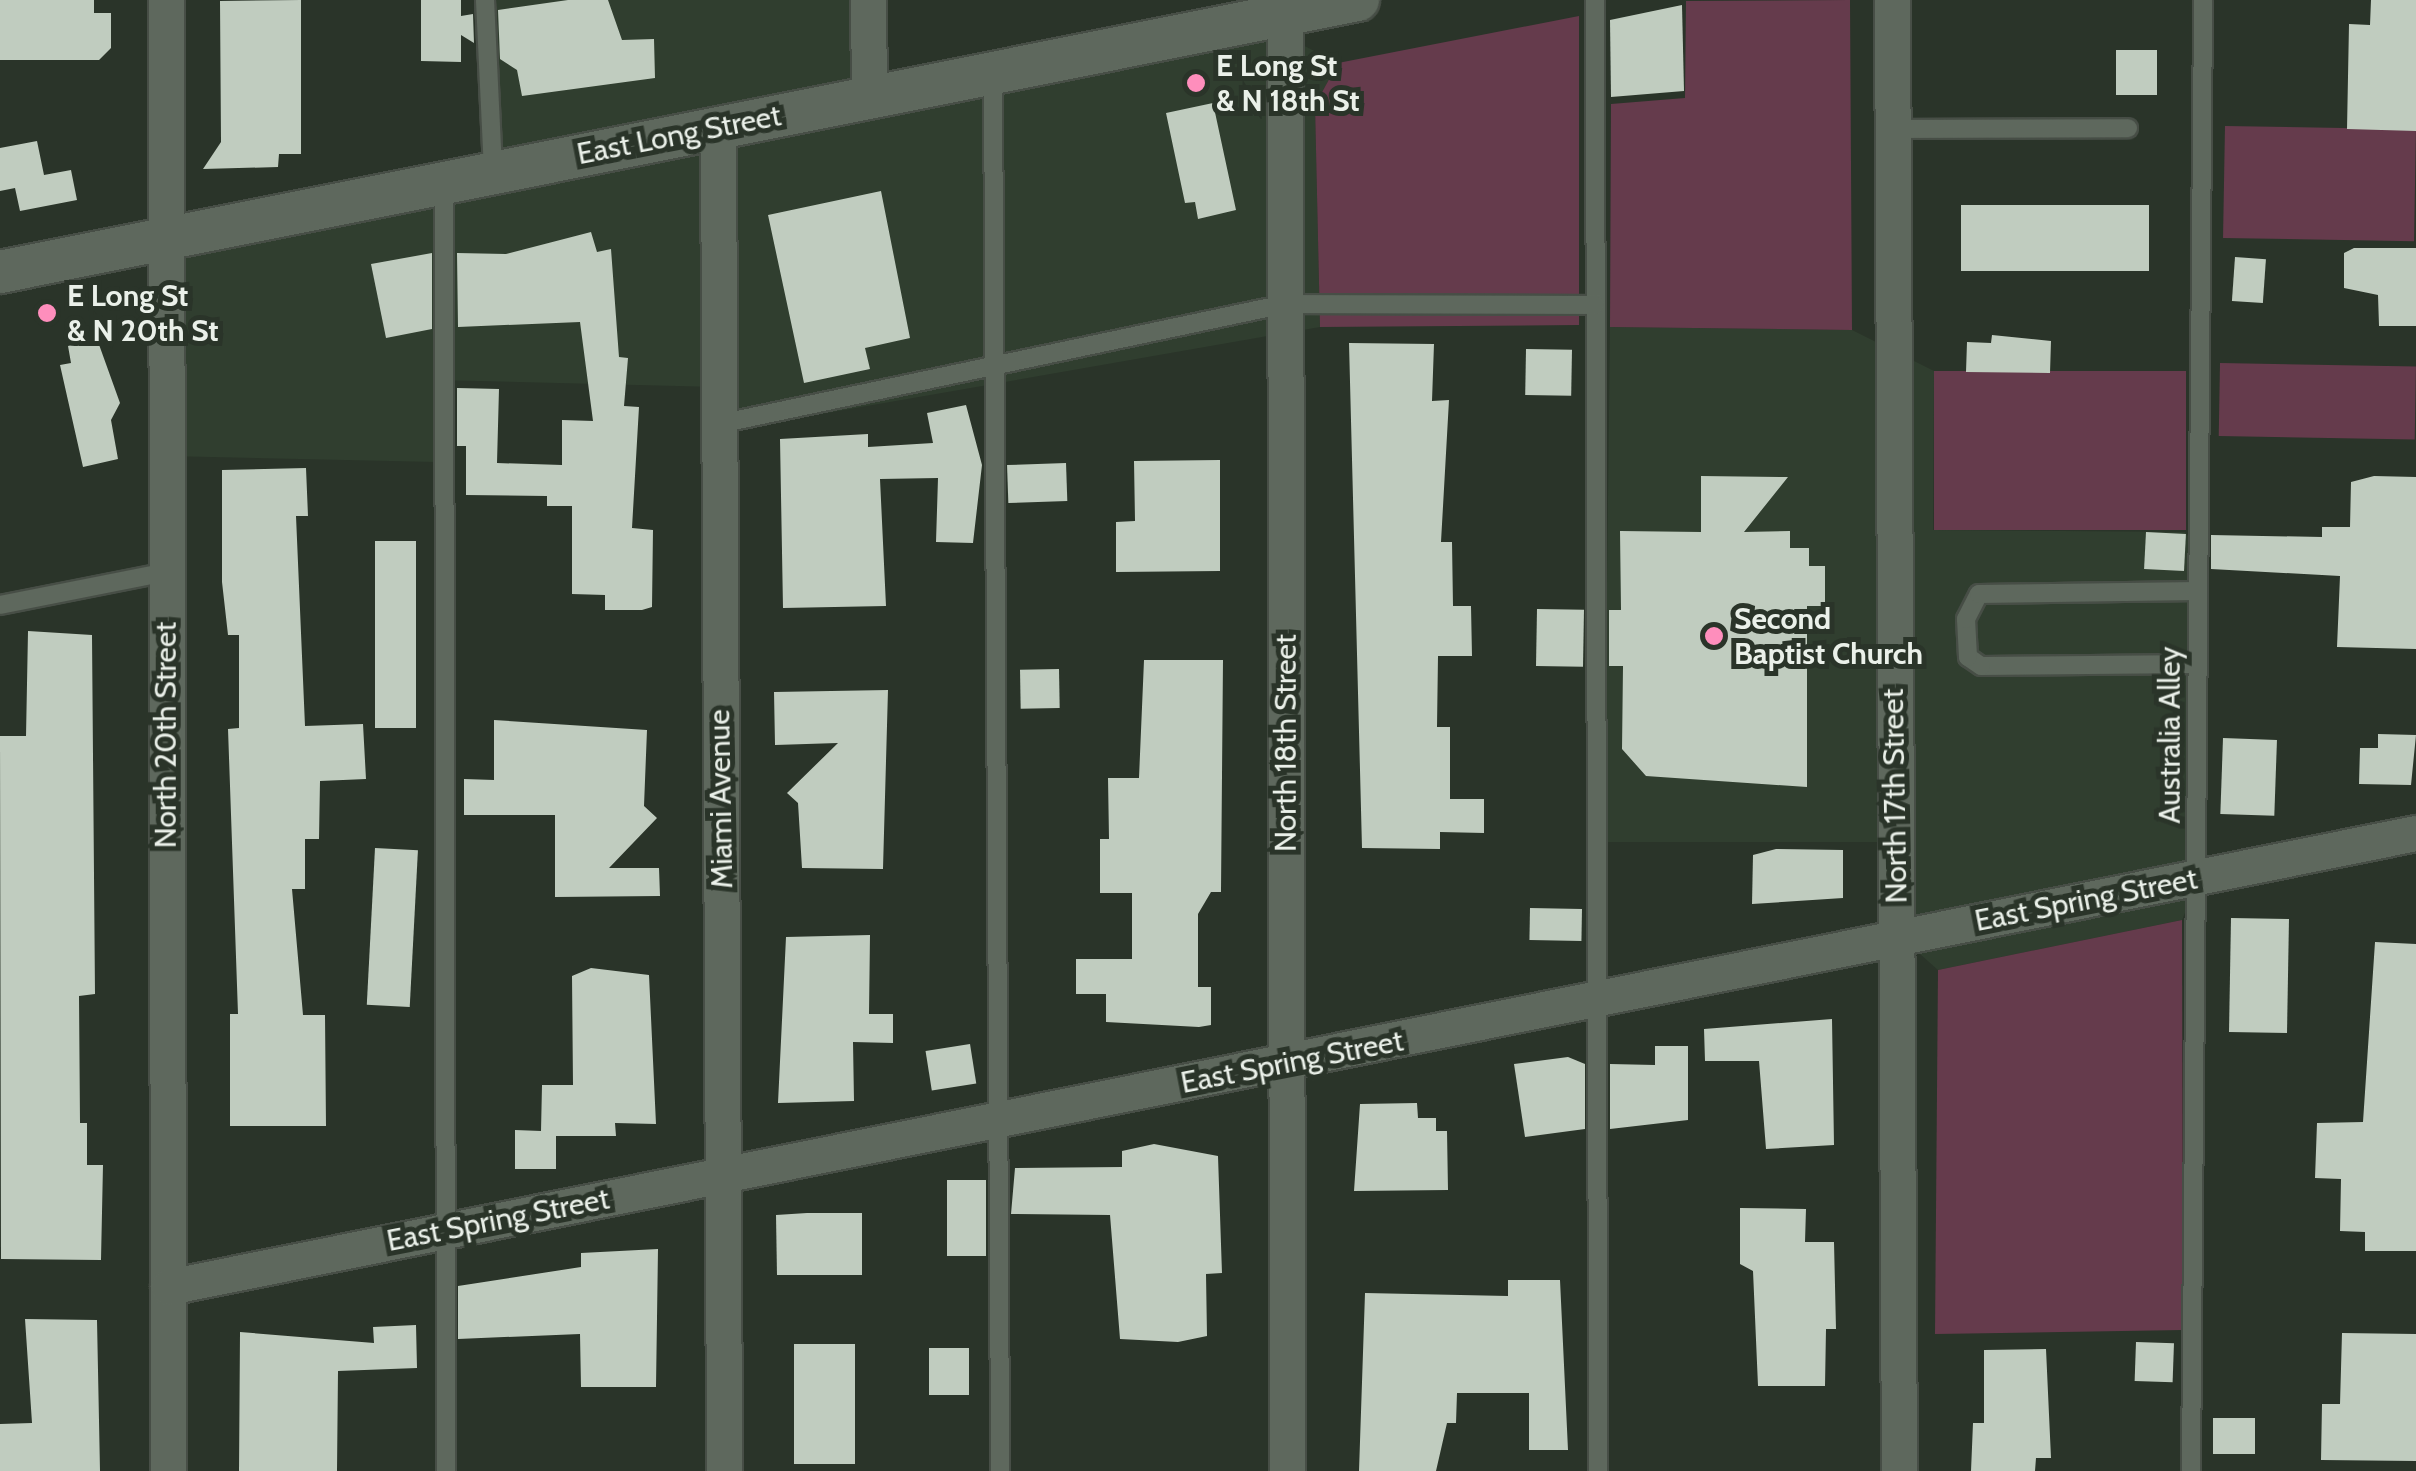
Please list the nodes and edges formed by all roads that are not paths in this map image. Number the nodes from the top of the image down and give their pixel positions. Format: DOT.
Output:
graph roads {
  1 [pos="166,0"];
  2 [pos="485,0"];
  3 [pos="868,0"];
  4 [pos="1358,0"];
  5 [pos="1595,0"];
  6 [pos="1892,0"];
  7 [pos="2203,0"];
  8 [pos="1230,12"];
  9 [pos="1284,14"];
  10 [pos="993,72"];
  11 [pos="870,96"];
  12 [pos="718,128"];
  13 [pos="2128,128"];
  14 [pos="1891,129"];
  15 [pos="493,172"];
  16 [pos="444,182"];
  17 [pos="166,237"];
  18 [pos="0,272"];
  19 [pos="1284,304"];
  20 [pos="1595,305"];
  21 [pos="996,365"];
  22 [pos="718,424"];
  23 [pos="167,572"];
  24 [pos="2198,590"];
  25 [pos="0,606"];
  26 [pos="2198,664"];
  27 [pos="2416,834"];
  28 [pos="2196,878"];
  29 [pos="1898,937"];
  30 [pos="1597,1000"];
  31 [pos="1288,1064"];
  32 [pos="1001,1120"];
  33 [pos="725,1175"];
  34 [pos="446,1230"];
  35 [pos="168,1287"];
  36 [pos="168,1471"];
  37 [pos="446,1471"];
  38 [pos="724,1471"];
  39 [pos="1000,1471"];
  40 [pos="1287,1471"];
  41 [pos="1598,1471"];
  42 [pos="1899,1471"];
  43 [pos="2192,1471"];
  1 -- 17 [label="street, North 20th Street"];
  2 -- 15 [label="lane"];
  3 -- 11 [label="street"];
  4 -- 9 [label="street, East Long Street"];
  5 -- 20 [label="lane"];
  6 -- 14 [label="street, North 17th Street"];
  7 -- 24 [label="lane, Australia Alley"];
  8 -- 9 [label="street, East Long Street"];
  8 -- 10 [label="street, East Long Street"];
  9 -- 19 [label="street, North 18th Street"];
  10 -- 11 [label="street, East Long Street"];
  10 -- 21 [label="lane"];
  11 -- 12 [label="street, East Long Street"];
  12 -- 15 [label="street, East Long Street"];
  12 -- 22 [label="street, Miami Avenue"];
  13 -- 14 [label="lane"];
  14 -- 29 [label="street, North 17th Street"];
  15 -- 16 [label="street, East Long Street"];
  16 -- 17 [label="street, East Long Street"];
  16 -- 34 [label="lane"];
  17 -- 18 [label="street, East Long Street"];
  17 -- 23 [label="street, North 20th Street"];
  19 -- 20 [label="lane"];
  19 -- 21 [label="lane"];
  19 -- 31 [label="street, North 18th Street"];
  20 -- 30 [label="lane"];
  21 -- 22 [label="lane"];
  21 -- 32 [label="lane"];
  22 -- 33 [label="street, Miami Avenue"];
  23 -- 25 [label="lane"];
  23 -- 35 [label="street, North 20th Street"];
  24 -- 26 [label="lane, Australia Alley"];
  24 -- 26 [label="lane"];
  26 -- 28 [label="lane, Australia Alley"];
  27 -- 28 [label="street, East Spring Street"];
  28 -- 29 [label="street, East Spring Street"];
  28 -- 43 [label="lane, Australia Alley"];
  29 -- 30 [label="street, East Spring Street"];
  29 -- 42 [label="street, North 17th Street"];
  30 -- 31 [label="street, East Spring Street"];
  30 -- 41 [label="lane"];
  31 -- 32 [label="street, East Spring Street"];
  31 -- 40 [label="street, North 18th Street"];
  32 -- 33 [label="street, East Spring Street"];
  32 -- 39 [label="lane"];
  33 -- 34 [label="street, East Spring Street"];
  33 -- 38 [label="street, Miami Avenue"];
  34 -- 35 [label="street, East Spring Street"];
  34 -- 37 [label="lane"];
  35 -- 36 [label="street, North 20th Street"];
}
